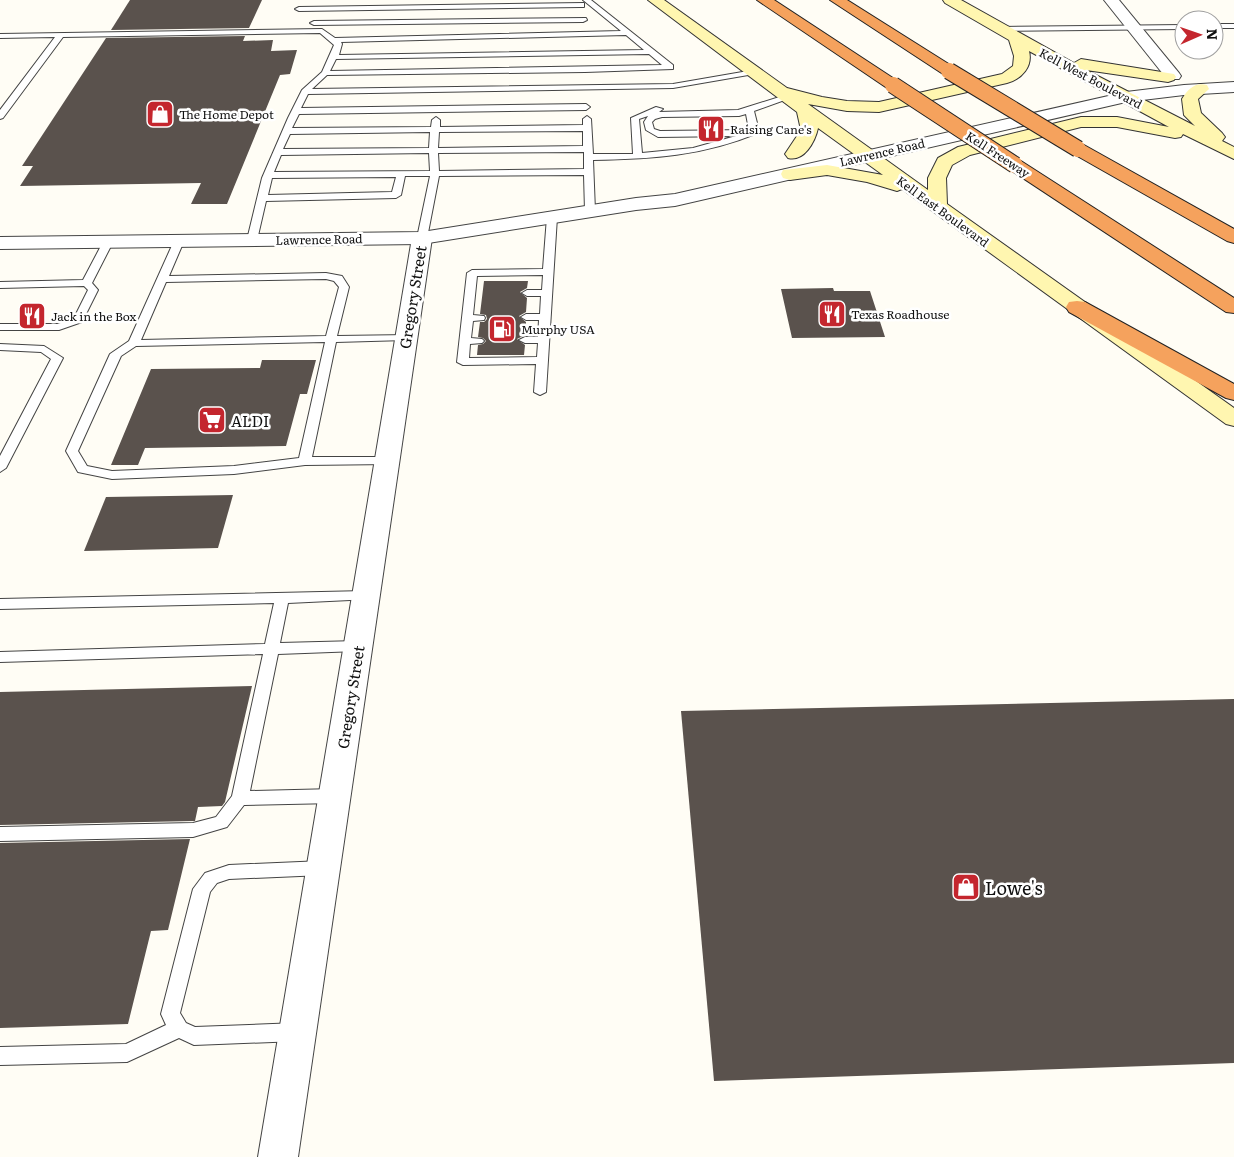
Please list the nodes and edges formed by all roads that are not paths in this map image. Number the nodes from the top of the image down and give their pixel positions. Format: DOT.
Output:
graph roads {
  1 [pos="655,0"];
  2 [pos="764,0"];
  3 [pos="837,0"];
  4 [pos="950,0"];
  5 [pos="1111,0"];
  6 [pos="583,2"];
  7 [pos="292,4"];
  8 [pos="299,9"];
  9 [pos="583,20"];
  10 [pos="314,23"];
  11 [pos="1174,27"];
  12 [pos="1134,28"];
  13 [pos="1001,29"];
  14 [pos="322,31"];
  15 [pos="627,33"];
  16 [pos="584,34"];
  17 [pos="61,35"];
  18 [pos="1016,37"];
  19 [pos="2,38"];
  20 [pos="335,40"];
  21 [pos="584,52"];
  22 [pos="649,52"];
  23 [pos="334,57"];
  24 [pos="1054,58"];
  25 [pos="585,70"];
  26 [pos="754,72"];
  27 [pos="326,73"];
  28 [pos="1234,76"];
  29 [pos="1171,77"];
  30 [pos="1103,84"];
  31 [pos="1234,87"];
  32 [pos="585,89"];
  33 [pos="1201,89"];
  34 [pos="439,90"];
  35 [pos="1074,90"];
  36 [pos="305,92"];
  37 [pos="782,92"];
  38 [pos="1126,96"];
  39 [pos="655,98"];
  40 [pos="1026,101"];
  41 [pos="586,107"];
  42 [pos="437,110"];
  43 [pos="749,110"];
  44 [pos="805,110"];
  45 [pos="296,111"];
  46 [pos="0,116"];
  47 [pos="921,124"];
  48 [pos="587,128"];
  49 [pos="435,130"];
  50 [pos="287,131"];
  51 [pos="750,133"];
  52 [pos="1210,142"];
  53 [pos="860,145"];
  54 [pos="433,150"];
  55 [pos="278,152"];
  56 [pos="588,153"];
  57 [pos="1234,154"];
  58 [pos="638,156"];
  59 [pos="786,156"];
  60 [pos="589,172"];
  61 [pos="401,173"];
  62 [pos="434,173"];
  63 [pos="715,174"];
  64 [pos="790,174"];
  65 [pos="268,175"];
  66 [pos="918,193"];
  67 [pos="262,198"];
  68 [pos="636,204"];
  69 [pos="937,206"];
  70 [pos="590,211"];
  71 [pos="552,217"];
  72 [pos="1234,237"];
  73 [pos="422,238"];
  74 [pos="252,240"];
  75 [pos="179,241"];
  76 [pos="108,242"];
  77 [pos="0,243"];
  78 [pos="548,272"];
  79 [pos="162,279"];
  80 [pos="87,283"];
  81 [pos="0,284"];
  82 [pos="546,293"];
  83 [pos="470,294"];
  84 [pos="482,294"];
  85 [pos="527,294"];
  86 [pos="1077,307"];
  87 [pos="1234,307"];
  88 [pos="526,317"];
  89 [pos="545,317"];
  90 [pos="467,318"];
  91 [pos="480,318"];
  92 [pos="0,328"];
  93 [pos="406,337"];
  94 [pos="331,339"];
  95 [pos="525,340"];
  96 [pos="543,340"];
  97 [pos="465,341"];
  98 [pos="478,341"];
  99 [pos="134,343"];
  100 [pos="0,347"];
  101 [pos="543,360"];
  102 [pos="540,392"];
  103 [pos="1234,393"];
  104 [pos="1234,419"];
  105 [pos="305,461"];
  106 [pos="387,462"];
  107 [pos="0,468"];
  108 [pos="366,596"];
  109 [pos="282,598"];
  110 [pos="0,604"];
  111 [pos="358,646"];
  112 [pos="270,649"];
  113 [pos="0,657"];
  114 [pos="335,796"];
  115 [pos="240,798"];
  116 [pos="0,834"];
  117 [pos="323,868"];
  118 [pos="179,1029"];
  119 [pos="298,1032"];
  120 [pos="0,1056"];
  121 [pos="278,1157"];
  1 -- 26 [label="main road, Kell East Boulevard"];
  2 -- 87 [label="highway, Kell Freeway, bridge"];
  3 -- 72 [label="highway, bridge"];
  4 -- 13 [label="main road, Kell West Boulevard"];
  5 -- 12 [label="street"];
  6 -- 8 [label="lane"];
  6 -- 9 [label="lane"];
  6 -- 15 [label="lane"];
  7 -- 8 [label="lane"];
  8 -- 10 [label="lane"];
  9 -- 10 [label="lane"];
  9 -- 16 [label="lane"];
  10 -- 14 [label="lane"];
  11 -- 12 [label="lane"];
  12 -- 13 [label="lane"];
  12 -- 29 [label="street"];
  13 -- 18 [label="main road, Kell West Boulevard"];
  14 -- 17 [label="lane"];
  14 -- 20 [label="lane"];
  15 -- 16 [label="lane"];
  15 -- 22 [label="lane"];
  16 -- 20 [label="lane"];
  16 -- 21 [label="lane"];
  17 -- 19 [label="lane"];
  17 -- 46 [label="lane"];
  18 -- 24 [label="main road, Kell West Boulevard"];
  18 -- 37 [label="main road"];
  20 -- 23 [label="lane"];
  21 -- 22 [label="lane"];
  21 -- 23 [label="lane"];
  21 -- 25 [label="lane"];
  22 -- 25 [label="lane"];
  23 -- 27 [label="lane"];
  24 -- 29 [label="main road"];
  24 -- 30 [label="main road, Kell West Boulevard"];
  25 -- 27 [label="lane"];
  25 -- 32 [label="lane"];
  26 -- 37 [label="main road, Kell East Boulevard"];
  26 -- 39 [label="lane"];
  27 -- 36 [label="lane"];
  28 -- 29 [label="street"];
  29 -- 30 [label="street"];
  30 -- 35 [label="street"];
  30 -- 38 [label="main road, Kell West Boulevard"];
  31 -- 33 [label="street, Lawrence Road"];
  32 -- 34 [label="lane"];
  32 -- 39 [label="lane"];
  32 -- 41 [label="lane"];
  33 -- 38 [label="street, Lawrence Road"];
  33 -- 57 [label="main road"];
  34 -- 36 [label="lane"];
  34 -- 42 [label="lane"];
  36 -- 45 [label="lane"];
  37 -- 43 [label="lane"];
  37 -- 44 [label="main road, Kell East Boulevard"];
  38 -- 52 [label="main road, Kell West Boulevard"];
  38 -- 53 [label="street, Lawrence Road"];
  39 -- 43 [label="lane"];
  39 -- 58 [label="lane"];
  40 -- 47 [label="street, Lawrence Road"];
  41 -- 42 [label="lane"];
  41 -- 48 [label="lane"];
  42 -- 45 [label="lane"];
  42 -- 49 [label="lane"];
  43 -- 51 [label="lane"];
  43 -- 51 [label="lane"];
  44 -- 53 [label="main road, Kell East Boulevard"];
  44 -- 59 [label="main road"];
  45 -- 50 [label="lane"];
  48 -- 49 [label="lane"];
  48 -- 56 [label="lane"];
  49 -- 50 [label="lane"];
  49 -- 54 [label="lane"];
  50 -- 55 [label="lane"];
  51 -- 58 [label="lane"];
  52 -- 57 [label="main road, Kell West Boulevard"];
  52 -- 69 [label="main road"];
  53 -- 59 [label="street, Lawrence Road"];
  53 -- 64 [label="street, Lawrence Road"];
  53 -- 66 [label="main road, Kell East Boulevard"];
  54 -- 55 [label="lane"];
  54 -- 56 [label="lane"];
  54 -- 62 [label="lane"];
  55 -- 65 [label="lane"];
  56 -- 58 [label="lane"];
  56 -- 60 [label="lane"];
  60 -- 62 [label="lane"];
  60 -- 70 [label="lane"];
  61 -- 62 [label="lane"];
  61 -- 65 [label="lane"];
  61 -- 67 [label="lane"];
  62 -- 73 [label="lane"];
  63 -- 68 [label="street, Lawrence Road"];
  64 -- 66 [label="main road"];
  64 -- 68 [label="street, Lawrence Road"];
  65 -- 67 [label="lane"];
  66 -- 69 [label="main road, Kell East Boulevard"];
  67 -- 74 [label="lane"];
  68 -- 70 [label="street, Lawrence Road"];
  69 -- 86 [label="main road, Kell East Boulevard"];
  70 -- 71 [label="street, Lawrence Road"];
  71 -- 73 [label="street, Lawrence Road"];
  71 -- 78 [label="lane"];
  73 -- 74 [label="street, Lawrence Road"];
  73 -- 93 [label="street, Gregory Street"];
  74 -- 75 [label="street, Lawrence Road"];
  75 -- 76 [label="street, Lawrence Road"];
  75 -- 79 [label="lane"];
  76 -- 77 [label="street, Lawrence Road"];
  76 -- 80 [label="lane"];
  78 -- 82 [label="lane"];
  78 -- 83 [label="lane"];
  79 -- 94 [label="lane"];
  79 -- 99 [label="lane"];
  80 -- 81 [label="lane"];
  80 -- 92 [label="lane"];
  82 -- 85 [label="lane"];
  82 -- 89 [label="lane"];
  83 -- 84 [label="lane"];
  83 -- 90 [label="lane"];
  86 -- 103 [label="highway"];
  86 -- 104 [label="main road, Kell East Boulevard"];
  88 -- 89 [label="lane"];
  89 -- 96 [label="lane"];
  90 -- 91 [label="lane"];
  90 -- 97 [label="lane"];
  93 -- 94 [label="lane"];
  93 -- 106 [label="street, Gregory Street"];
  94 -- 99 [label="lane"];
  94 -- 105 [label="lane"];
  95 -- 96 [label="lane"];
  96 -- 101 [label="lane"];
  97 -- 98 [label="lane"];
  97 -- 101 [label="lane"];
  99 -- 105 [label="lane"];
  100 -- 107 [label="lane"];
  101 -- 102 [label="lane"];
  105 -- 106 [label="lane"];
  106 -- 108 [label="street, Gregory Street"];
  108 -- 109 [label="lane"];
  108 -- 111 [label="street, Gregory Street"];
  109 -- 110 [label="lane"];
  109 -- 112 [label="lane"];
  111 -- 112 [label="lane"];
  111 -- 114 [label="street, Gregory Street"];
  112 -- 113 [label="lane"];
  112 -- 115 [label="lane"];
  114 -- 115 [label="lane"];
  114 -- 117 [label="street, Gregory Street"];
  115 -- 116 [label="lane"];
  117 -- 118 [label="lane"];
  117 -- 119 [label="street, Gregory Street"];
  118 -- 119 [label="lane"];
  118 -- 120 [label="lane"];
  119 -- 121 [label="street, Gregory Street"];
}
